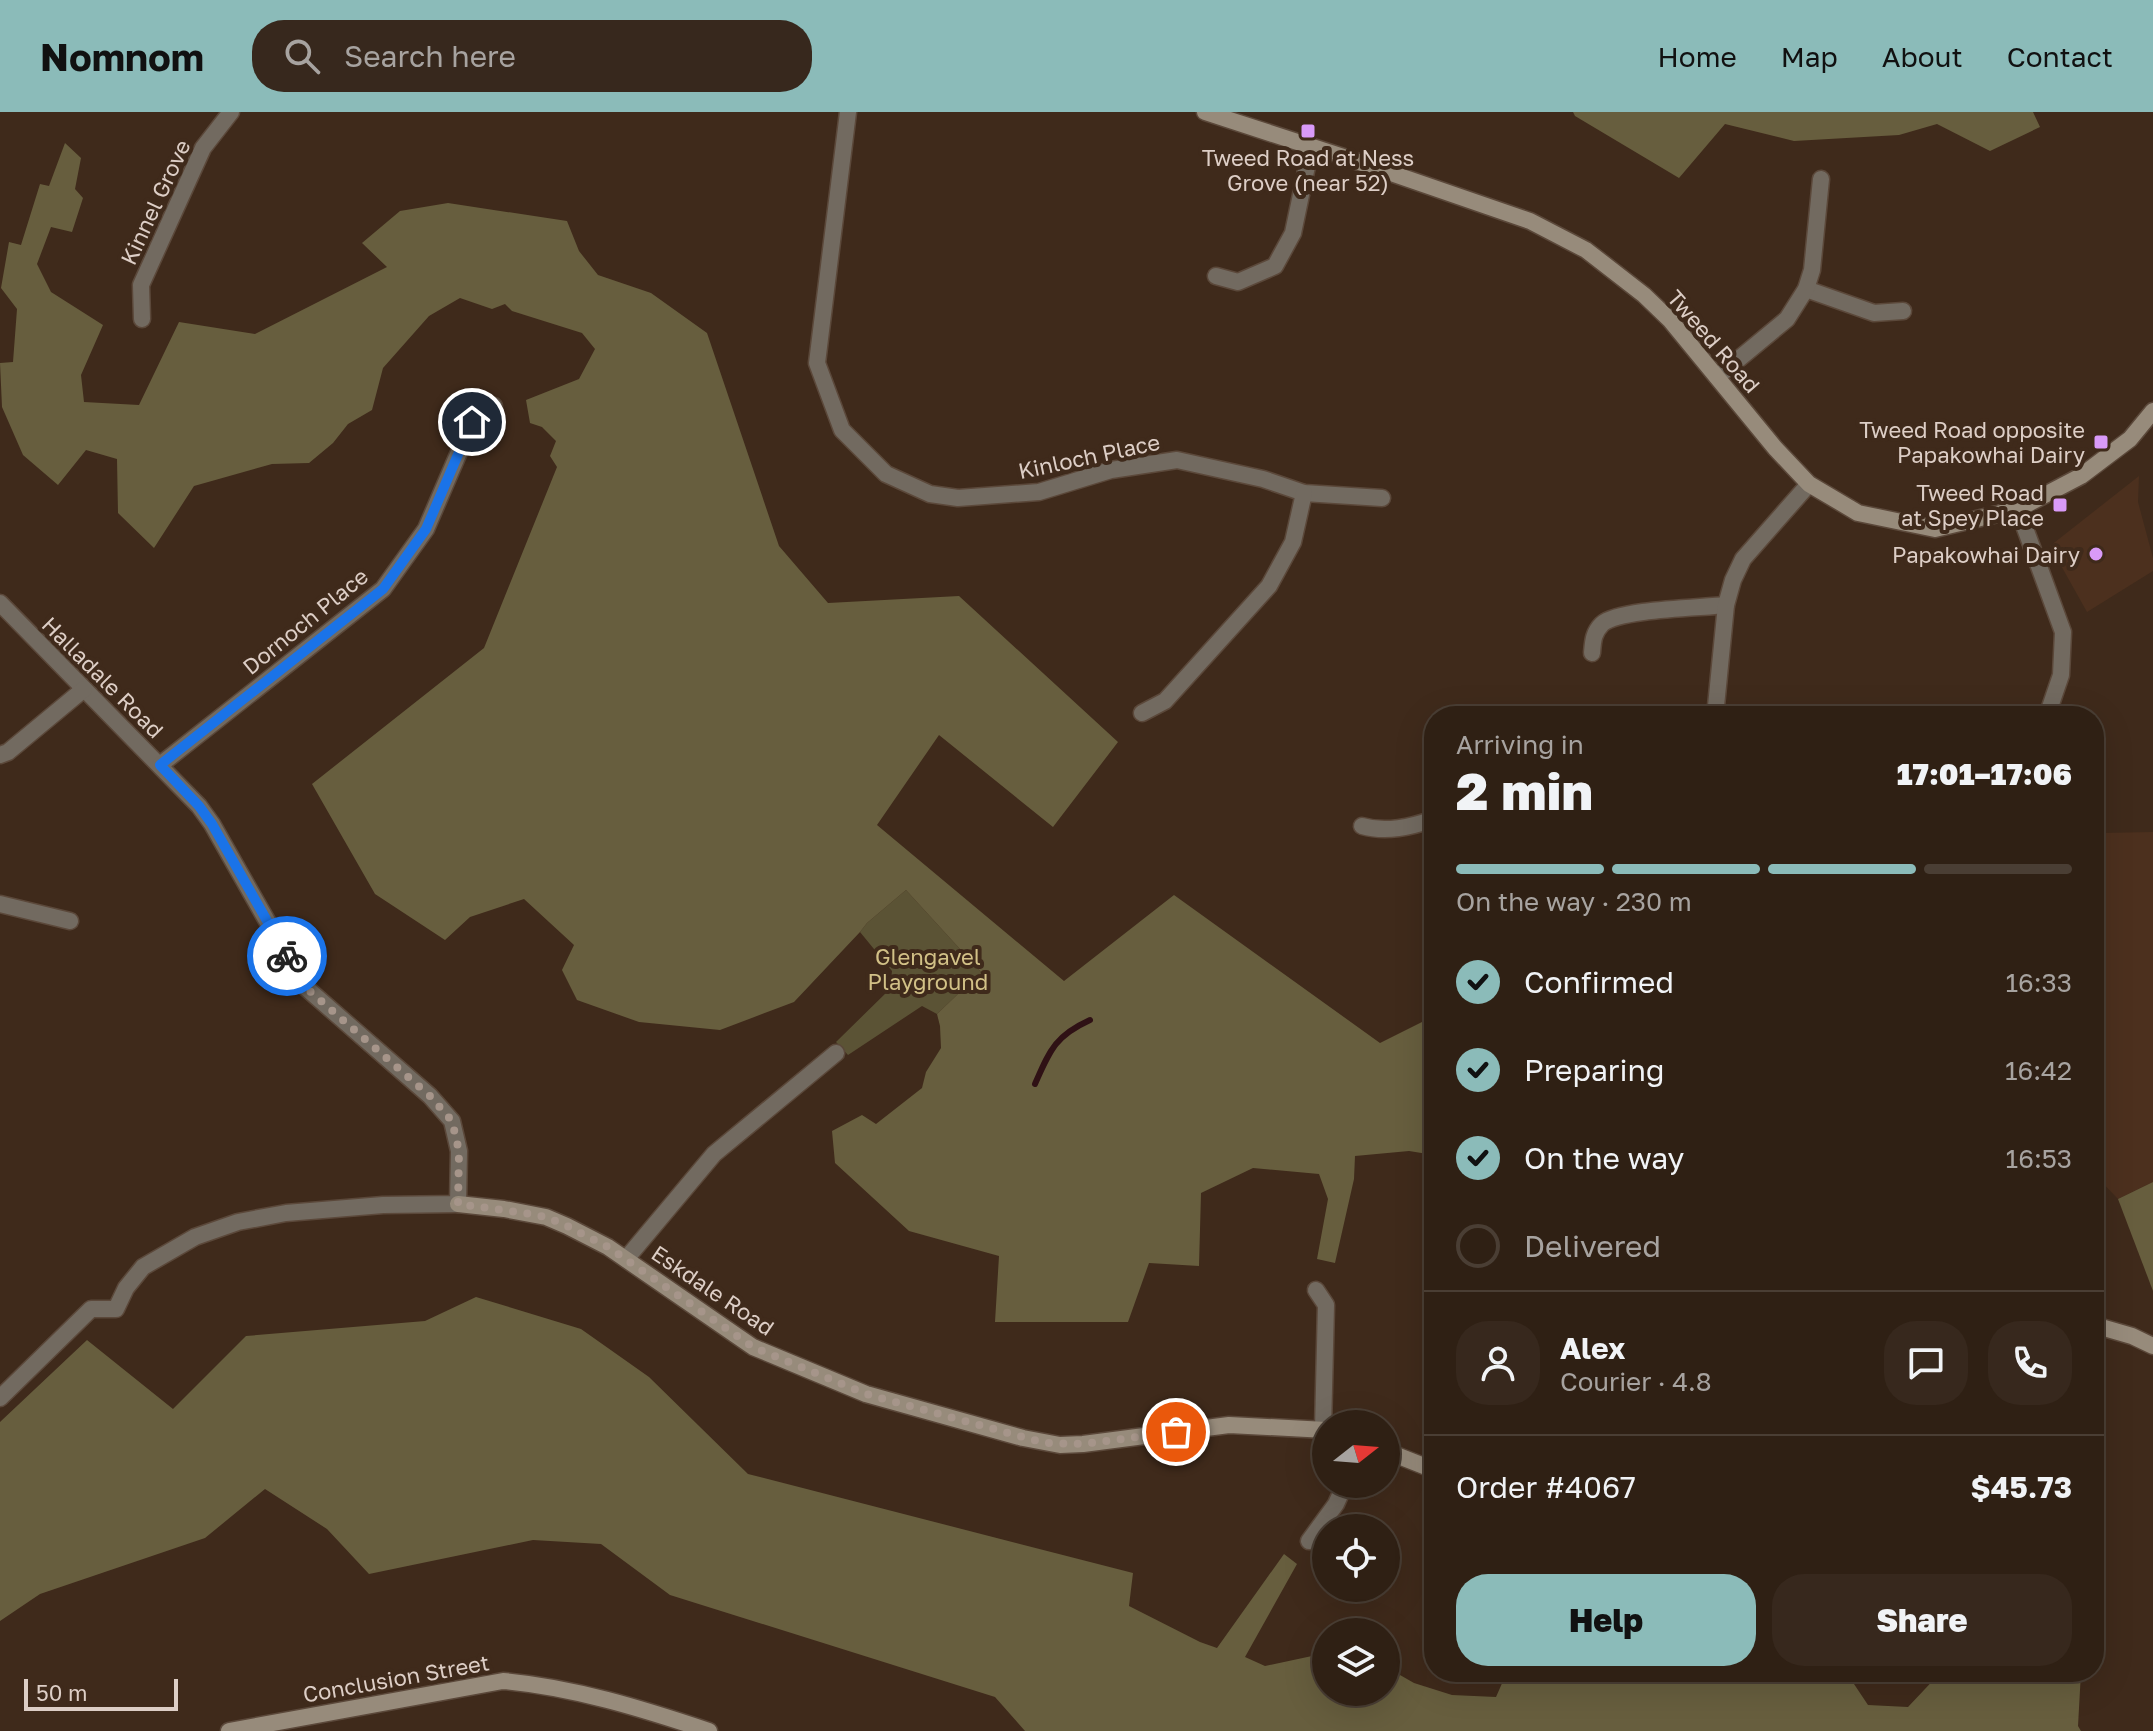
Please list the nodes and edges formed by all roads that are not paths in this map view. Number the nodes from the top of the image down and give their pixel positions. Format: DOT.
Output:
graph roads {
  1 [pos="231,112"];
  2 [pos="848,112"];
  3 [pos="1205,112"];
  4 [pos="1311,147"];
  5 [pos="1821,179"];
  6 [pos="1216,276"];
  7 [pos="1806,289"];
  8 [pos="1903,311"];
  9 [pos="142,319"];
  10 [pos="1717,377"];
  11 [pos="494,406"];
  12 [pos="2153,411"];
  13 [pos="1809,484"];
  14 [pos="1304,493"];
  15 [pos="1382,498"];
  16 [pos="2018,509"];
  17 [pos="0,603"];
  18 [pos="1726,605"];
  19 [pos="1592,653"];
  20 [pos="84,689"];
  21 [pos="1716,706"];
  22 [pos="2050,706"];
  23 [pos="1142,713"];
  24 [pos="0,755"];
  25 [pos="160,765"];
  26 [pos="1424,823"];
  27 [pos="1362,826"];
  28 [pos="0,904"];
  29 [pos="70,921"];
  30 [pos="836,1053"];
  31 [pos="458,1204"];
  32 [pos="626,1259"];
  33 [pos="1316,1290"];
  34 [pos="2104,1328"];
  35 [pos="2153,1346"];
  36 [pos="0,1398"];
  37 [pos="1324,1410"];
  38 [pos="1312,1429"];
  39 [pos="1400,1457"];
  40 [pos="1424,1466"];
  41 [pos="1339,1498"];
  42 [pos="1309,1541"];
  43 [pos="229,1731"];
  44 [pos="709,1731"];
  1 -- 9 [label="street, Kinnel Grove"];
  2 -- 14 [label="street, Kinloch Place"];
  3 -- 4 [label="street, Tweed Road"];
  4 -- 6 [label="street"];
  4 -- 10 [label="street, Tweed Road"];
  5 -- 7 [label="street"];
  7 -- 8 [label="street"];
  7 -- 10 [label="street"];
  10 -- 13 [label="street, Tweed Road"];
  11 -- 25 [label="street, Dornoch Place"];
  12 -- 16 [label="street, Tweed Road"];
  13 -- 16 [label="street, Tweed Road"];
  13 -- 18 [label="street"];
  14 -- 15 [label="street, Kinloch Place"];
  14 -- 23 [label="street"];
  16 -- 22 [label="street"];
  17 -- 20 [label="street, Halladale Road"];
  18 -- 19 [label="street"];
  18 -- 21 [label="street"];
  20 -- 24 [label="street"];
  20 -- 25 [label="street, Halladale Road"];
  25 -- 31 [label="street, Halladale Road"];
  26 -- 27 [label="street"];
  28 -- 29 [label="street"];
  30 -- 32 [label="street"];
  31 -- 32 [label="street, Eskdale Road"];
  31 -- 36 [label="street, Eskdale Road"];
  32 -- 38 [label="street, Eskdale Road"];
  33 -- 37 [label="street"];
  34 -- 35 [label="street"];
  39 -- 40 [label="street"];
  41 -- 42 [label="street"];
  43 -- 44 [label="street, Conclusion Street"];
}
